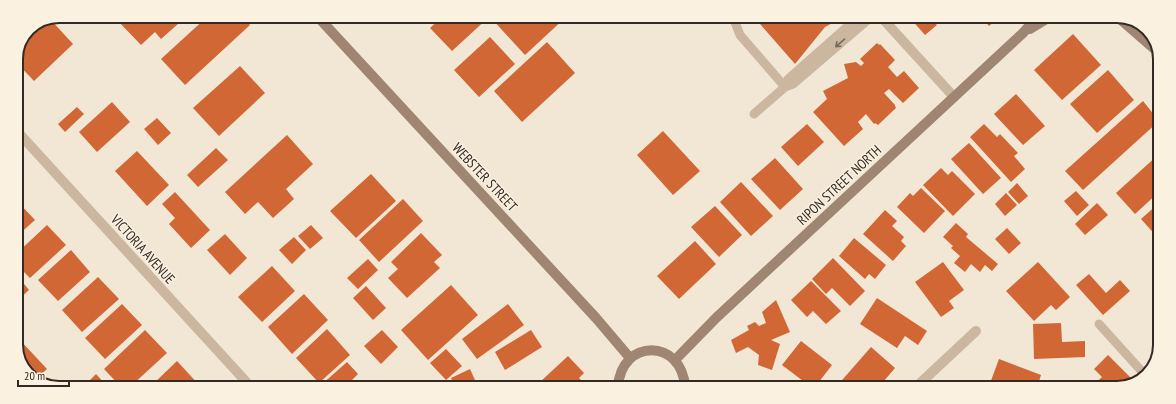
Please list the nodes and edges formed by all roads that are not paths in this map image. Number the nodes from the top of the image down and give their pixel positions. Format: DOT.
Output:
graph roads {
  1 [pos="324,23"];
  2 [pos="735,23"];
  3 [pos="851,23"];
  4 [pos="864,23"];
  5 [pos="891,23"];
  6 [pos="1032,23"];
  7 [pos="1040,23"];
  8 [pos="1126,24"];
  9 [pos="1023,33"];
  10 [pos="1150,45"];
  11 [pos="785,87"];
  12 [pos="954,97"];
  13 [pos="754,114"];
  14 [pos="23,138"];
  15 [pos="1099,324"];
  16 [pos="976,331"];
  17 [pos="630,358"];
  18 [pos="675,360"];
  19 [pos="1142,372"];
  20 [pos="245,381"];
  21 [pos="618,381"];
  22 [pos="685,381"];
  23 [pos="922,381"];
  1 -- 17 [label="street, WEBSTER STREET"];
  2 -- 11 [label="lane"];
  3 -- 11 [label="lane"];
  4 -- 11 [label="lane, one-way"];
  5 -- 12 [label="street"];
  6 -- 9 [label="street, RIPON STREET NORTH"];
  7 -- 9 [label="street, RIPON STREET NORTH"];
  8 -- 10 [label="street"];
  9 -- 12 [label="street, RIPON STREET NORTH"];
  11 -- 13 [label="lane"];
  12 -- 18 [label="street, RIPON STREET NORTH"];
  14 -- 20 [label="street, VICTORIA AVENUE"];
  15 -- 19 [label="lane"];
  16 -- 23 [label="street"];
  17 -- 18 [label="street"];
  17 -- 21 [label="street"];
  18 -- 22 [label="street"];
}
